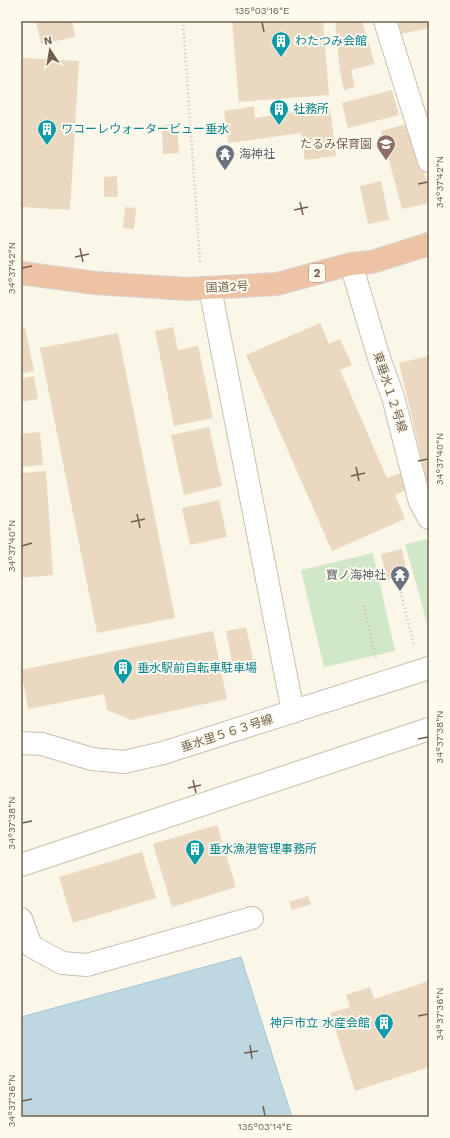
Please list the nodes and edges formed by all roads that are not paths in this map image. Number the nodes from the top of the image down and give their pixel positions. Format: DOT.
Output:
graph roads {
  1 [pos="385,21"];
  2 [pos="429,161"];
  3 [pos="429,244"];
  4 [pos="351,264"];
  5 [pos="21,273"];
  6 [pos="210,288"];
  7 [pos="429,518"];
  8 [pos="422,661"];
  9 [pos="293,712"];
  10 [pos="429,729"];
  11 [pos="21,743"];
  12 [pos="21,865"];
  13 [pos="252,918"];
  14 [pos="21,919"];
  1 -- 2 [label="street"];
  3 -- 4 [label="highway, 国道2号 / 2"];
  4 -- 6 [label="highway, 国道2号 / 2"];
  4 -- 7 [label="street, 東垂水１２号線"];
  5 -- 6 [label="highway, 国道2号 / 2"];
  6 -- 9 [label="street"];
  8 -- 9 [label="street, 垂水里５６３号線"];
  9 -- 11 [label="street, 垂水里５６３号線"];
  10 -- 12 [label="street"];
  13 -- 14 [label="street"];
}
